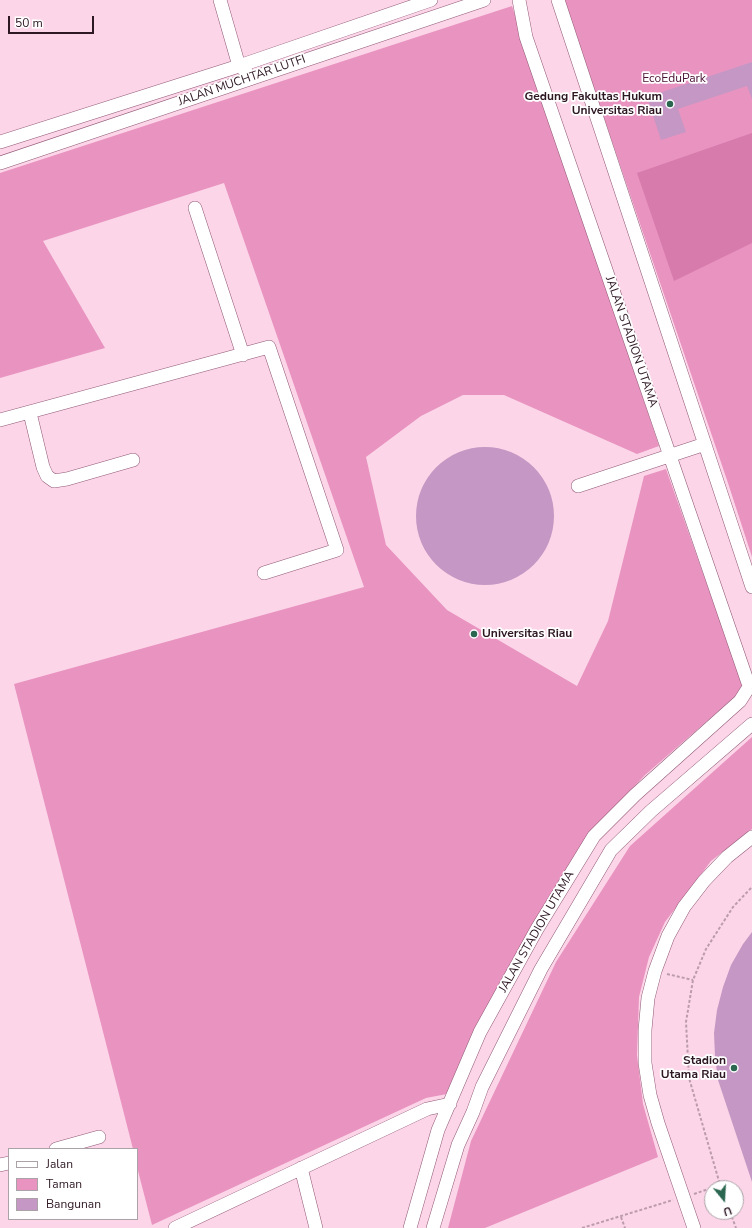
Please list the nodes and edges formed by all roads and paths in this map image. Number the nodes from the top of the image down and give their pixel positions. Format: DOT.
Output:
graph roads {
  1 [pos="220,0"];
  2 [pos="430,0"];
  3 [pos="484,0"];
  4 [pos="519,0"];
  5 [pos="558,0"];
  6 [pos="239,66"];
  7 [pos="254,77"];
  8 [pos="0,142"];
  9 [pos="0,163"];
  10 [pos="195,208"];
  11 [pos="243,355"];
  12 [pos="30,413"];
  13 [pos="0,420"];
  14 [pos="705,444"];
  15 [pos="670,455"];
  16 [pos="133,460"];
  17 [pos="578,486"];
  18 [pos="264,573"];
  19 [pos="752,587"];
  20 [pos="749,683"];
  21 [pos="752,706"];
  22 [pos="752,724"];
  23 [pos="635,795"];
  24 [pos="651,811"];
  25 [pos="752,837"];
  26 [pos="752,888"];
  27 [pos="655,970"];
  28 [pos="693,980"];
  29 [pos="450,1104"];
  30 [pos="98,1137"];
  31 [pos="60,1148"];
  32 [pos="301,1168"];
  33 [pos="719,1180"];
  34 [pos="704,1190"];
  35 [pos="683,1197"];
  36 [pos="621,1217"];
  37 [pos="175,1228"];
  38 [pos="316,1228"];
  39 [pos="410,1228"];
  40 [pos="433,1228"];
  41 [pos="582,1228"];
  42 [pos="626,1228"];
  43 [pos="694,1228"];
  1 -- 6 [label="street"];
  2 -- 6 [label="street, JALAN MUCHTAR LUTFI"];
  3 -- 7 [label="street, JALAN MUCHTAR LUTFI"];
  4 -- 15 [label="street, JALAN STADION UTAMA"];
  5 -- 14 [label="street"];
  6 -- 7 [label="street"];
  6 -- 8 [label="street, JALAN MUCHTAR LUTFI"];
  7 -- 9 [label="street, JALAN MUCHTAR LUTFI"];
  10 -- 11 [label="street"];
  11 -- 12 [label="street"];
  11 -- 18 [label="street"];
  12 -- 13 [label="street"];
  12 -- 16 [label="street"];
  14 -- 15 [label="street"];
  14 -- 19 [label="street"];
  15 -- 17 [label="street"];
  15 -- 20 [label="street, JALAN STADION UTAMA"];
  20 -- 21 [label="street"];
  20 -- 23 [label="street, JALAN STADION UTAMA"];
  22 -- 24 [label="street, JALAN STADION UTAMA"];
  23 -- 24 [label="street"];
  23 -- 29 [label="street, JALAN STADION UTAMA"];
  24 -- 40 [label="street, JALAN STADION UTAMA"];
  25 -- 27 [label="street"];
  26 -- 28 [label="path"];
  27 -- 28 [label="path"];
  27 -- 35 [label="street"];
  28 -- 33 [label="path"];
  29 -- 32 [label="street"];
  29 -- 39 [label="street, JALAN STADION UTAMA"];
  30 -- 31 [label="street"];
  32 -- 37 [label="street"];
  32 -- 38 [label="street"];
  34 -- 35 [label="path"];
  35 -- 36 [label="path"];
  35 -- 43 [label="street"];
  36 -- 41 [label="path"];
  36 -- 42 [label="path"];
}
